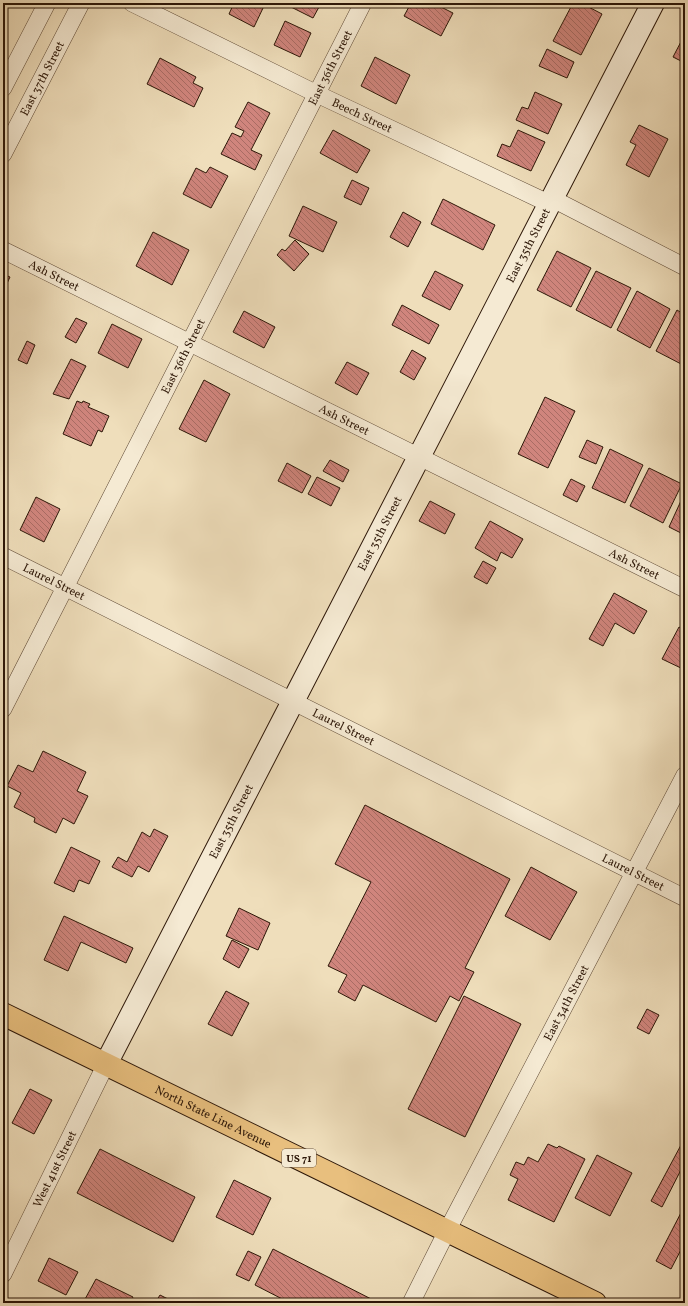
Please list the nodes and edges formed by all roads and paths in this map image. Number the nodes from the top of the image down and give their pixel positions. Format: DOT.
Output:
graph roads {
  1 [pos="47,3"];
  2 [pos="81,3"];
  3 [pos="132,3"];
  4 [pos="363,3"];
  5 [pos="653,3"];
  6 [pos="3,88"];
  7 [pos="316,94"];
  8 [pos="3,154"];
  9 [pos="551,201"];
  10 [pos="3,250"];
  11 [pos="685,267"];
  12 [pos="189,342"];
  13 [pos="420,457"];
  14 [pos="3,556"];
  15 [pos="65,587"];
  16 [pos="685,589"];
  17 [pos="293,702"];
  18 [pos="3,709"];
  19 [pos="685,775"];
  20 [pos="634,873"];
  21 [pos="685,898"];
  22 [pos="3,1014"];
  23 [pos="106,1064"];
  24 [pos="447,1230"];
  25 [pos="3,1274"];
  26 [pos="411,1303"];
  27 [pos="595,1303"];
  1 -- 6 [label="street"];
  2 -- 8 [label="street, East 37th Street"];
  3 -- 7 [label="street, Beech Street"];
  4 -- 7 [label="street, East 36th Street"];
  5 -- 9 [label="street, East 35th Street"];
  7 -- 9 [label="street, Beech Street"];
  7 -- 12 [label="street, East 36th Street"];
  9 -- 11 [label="street, Beech Street"];
  9 -- 13 [label="street, East 35th Street"];
  10 -- 12 [label="street, Ash Street"];
  12 -- 13 [label="street, Ash Street"];
  12 -- 15 [label="street, East 36th Street"];
  13 -- 16 [label="street, Ash Street"];
  13 -- 17 [label="street, East 35th Street"];
  14 -- 15 [label="street, Laurel Street"];
  15 -- 17 [label="street, Laurel Street"];
  15 -- 18 [label="street, East 36th Street"];
  17 -- 20 [label="street, Laurel Street"];
  17 -- 23 [label="street, East 35th Street"];
  19 -- 20 [label="street, East 34th Street"];
  20 -- 21 [label="street, Laurel Street"];
  20 -- 24 [label="street, East 34th Street"];
  22 -- 23 [label="main road, North State Line Avenue / US 71"];
  23 -- 24 [label="main road, North State Line Avenue / US 71"];
  23 -- 25 [label="street, West 41st Street"];
  24 -- 26 [label="street, East 34th Street"];
  24 -- 27 [label="main road, North State Line Avenue / US 71"];
}
